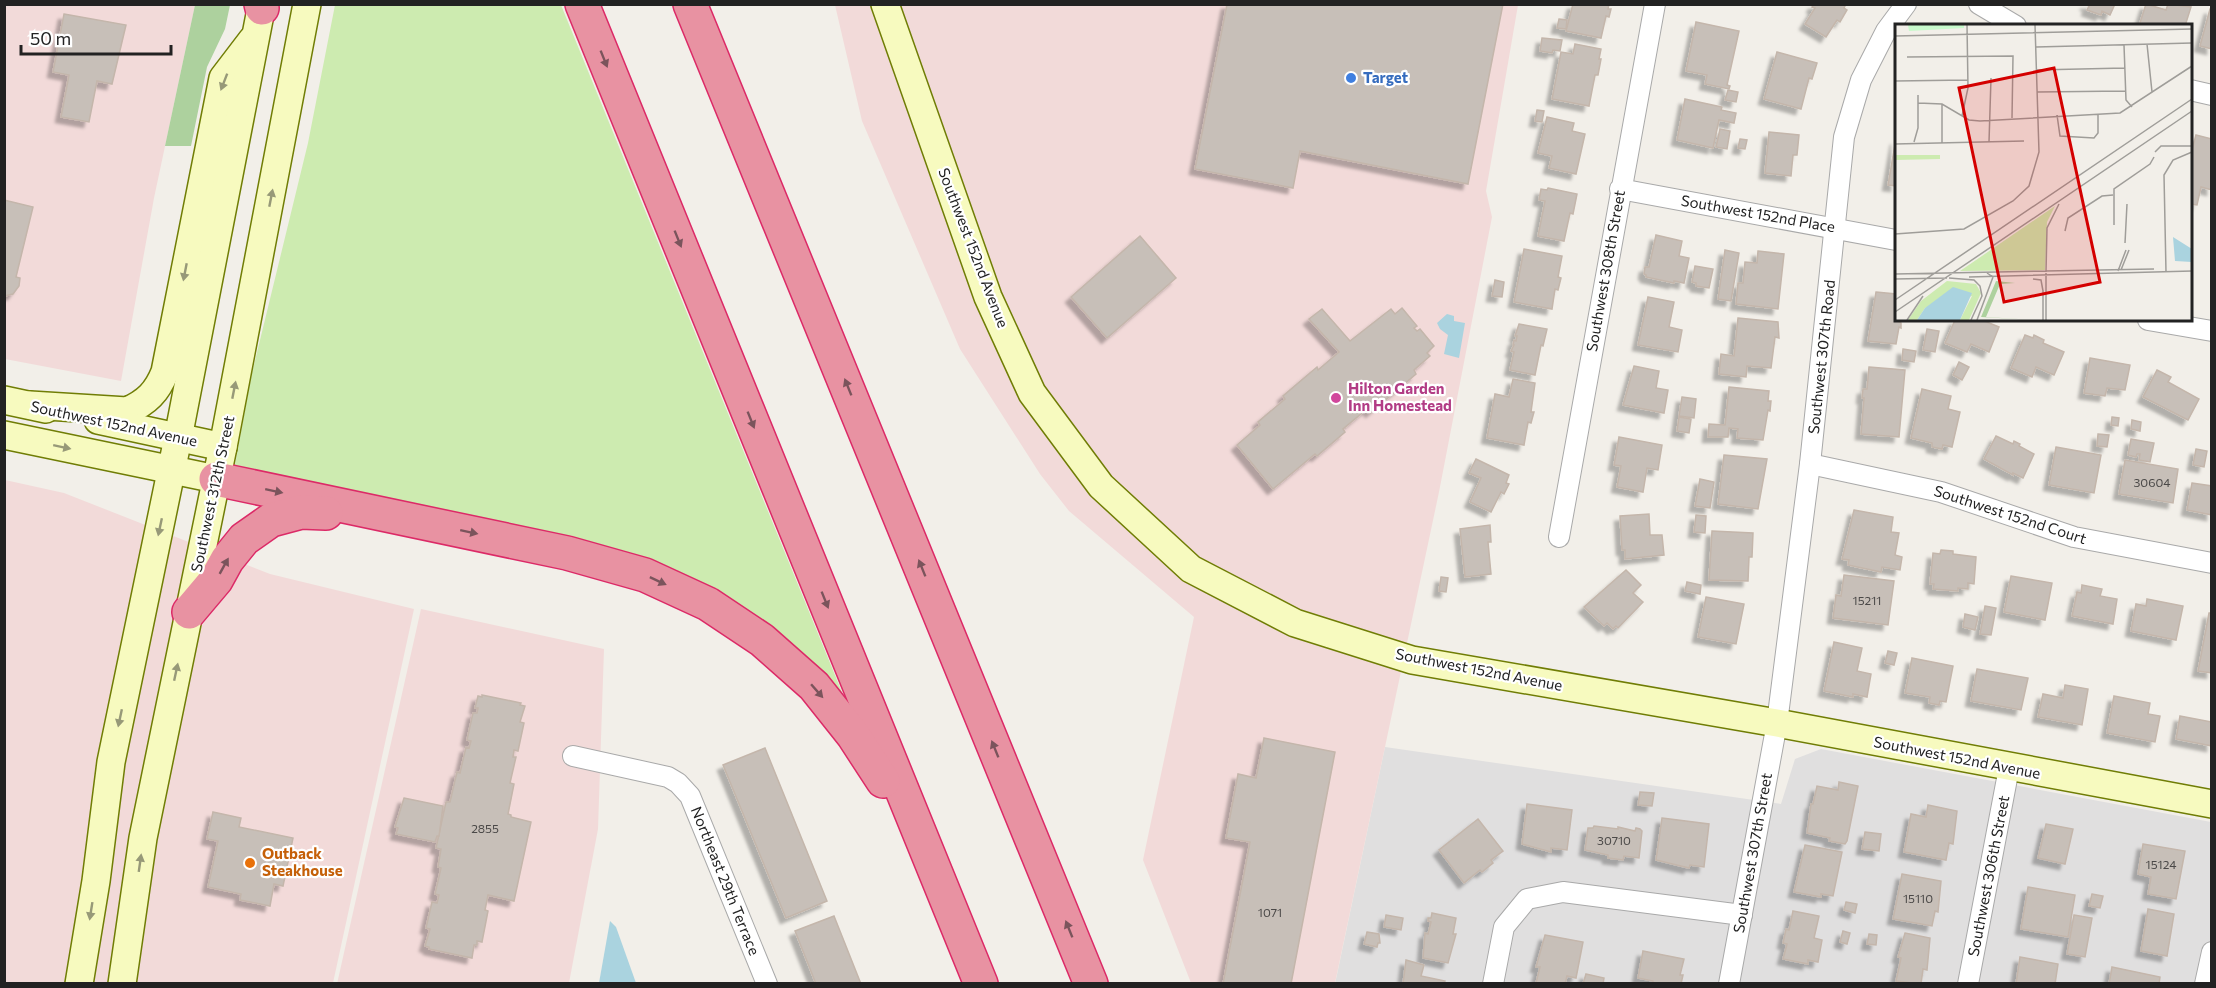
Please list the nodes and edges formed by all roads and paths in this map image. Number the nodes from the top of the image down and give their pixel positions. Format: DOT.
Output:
graph roads {
  1 [pos="307,4"];
  2 [pos="582,4"];
  3 [pos="690,4"];
  4 [pos="885,4"];
  5 [pos="1655,4"];
  6 [pos="1906,4"];
  7 [pos="1979,4"];
  8 [pos="261,13"];
  9 [pos="2013,24"];
  10 [pos="2192,90"];
  11 [pos="2211,95"];
  12 [pos="1620,189"];
  13 [pos="1836,228"];
  14 [pos="1895,240"];
  15 [pos="2154,321"];
  16 [pos="2211,331"];
  17 [pos="4,400"];
  18 [pos="30,405"];
  19 [pos="4,435"];
  20 [pos="178,438"];
  21 [pos="223,447"];
  22 [pos="1810,464"];
  23 [pos="171,470"];
  24 [pos="216,479"];
  25 [pos="412,520"];
  26 [pos="1559,537"];
  27 [pos="2211,563"];
  28 [pos="189,612"];
  29 [pos="1777,723"];
  30 [pos="573,756"];
  31 [pos="2009,768"];
  32 [pos="2211,804"];
  33 [pos="912,814"];
  34 [pos="1742,915"];
  35 [pos="2211,952"];
  36 [pos="79,984"];
  37 [pos="122,984"];
  38 [pos="767,984"];
  39 [pos="981,984"];
  40 [pos="1091,984"];
  41 [pos="1493,984"];
  42 [pos="1729,984"];
  43 [pos="1968,984"];
  44 [pos="2205,984"];
  21 -- 1 [label="main road, Southwest 312th Street, one-way"];
  2 -- 33 [label="highway, one-way"];
  40 -- 3 [label="highway, one-way"];
  4 -- 29 [label="main road, Southwest 152nd Avenue"];
  5 -- 12 [label="street, Southwest 308th Street"];
  6 -- 13 [label="street, Southwest 307th Road"];
  7 -- 9 [label="street"];
  8 -- 18 [label="main road, one-way"];
  8 -- 20 [label="main road"];
  10 -- 11 [label="street"];
  12 -- 13 [label="street, Southwest 152nd Place"];
  12 -- 26 [label="street, Southwest 308th Street"];
  13 -- 14 [label="street, Southwest 152nd Place"];
  13 -- 22 [label="street, Southwest 307th Road"];
  15 -- 16 [label="street"];
  17 -- 18 [label="main road, Southwest 152nd Avenue"];
  18 -- 20 [label="main road, Southwest 152nd Avenue"];
  19 -- 23 [label="main road, one-way"];
  20 -- 21 [label="main road, Southwest 152nd Avenue"];
  20 -- 23 [label="main road"];
  21 -- 24 [label="main road, Southwest 312th Street"];
  22 -- 27 [label="street, Southwest 152nd Court"];
  22 -- 29 [label="street, Southwest 307th Road"];
  23 -- 24 [label="main road"];
  23 -- 36 [label="main road, one-way"];
  24 -- 25 [label="highway, one-way"];
  24 -- 28 [label="main road, Southwest 312th Street"];
  28 -- 25 [label="highway, one-way"];
  25 -- 33 [label="highway, one-way"];
  37 -- 28 [label="main road, Southwest 312th Street, one-way"];
  29 -- 31 [label="main road, Southwest 152nd Avenue"];
  29 -- 34 [label="street, Southwest 307th Street"];
  30 -- 38 [label="street, Northeast 29th Terrace"];
  31 -- 32 [label="main road, Southwest 152nd Avenue"];
  31 -- 43 [label="street, Southwest 306th Street"];
  33 -- 39 [label="highway"];
  34 -- 41 [label="street"];
  34 -- 42 [label="street, Southwest 307th Street"];
  35 -- 44 [label="street"];
}
